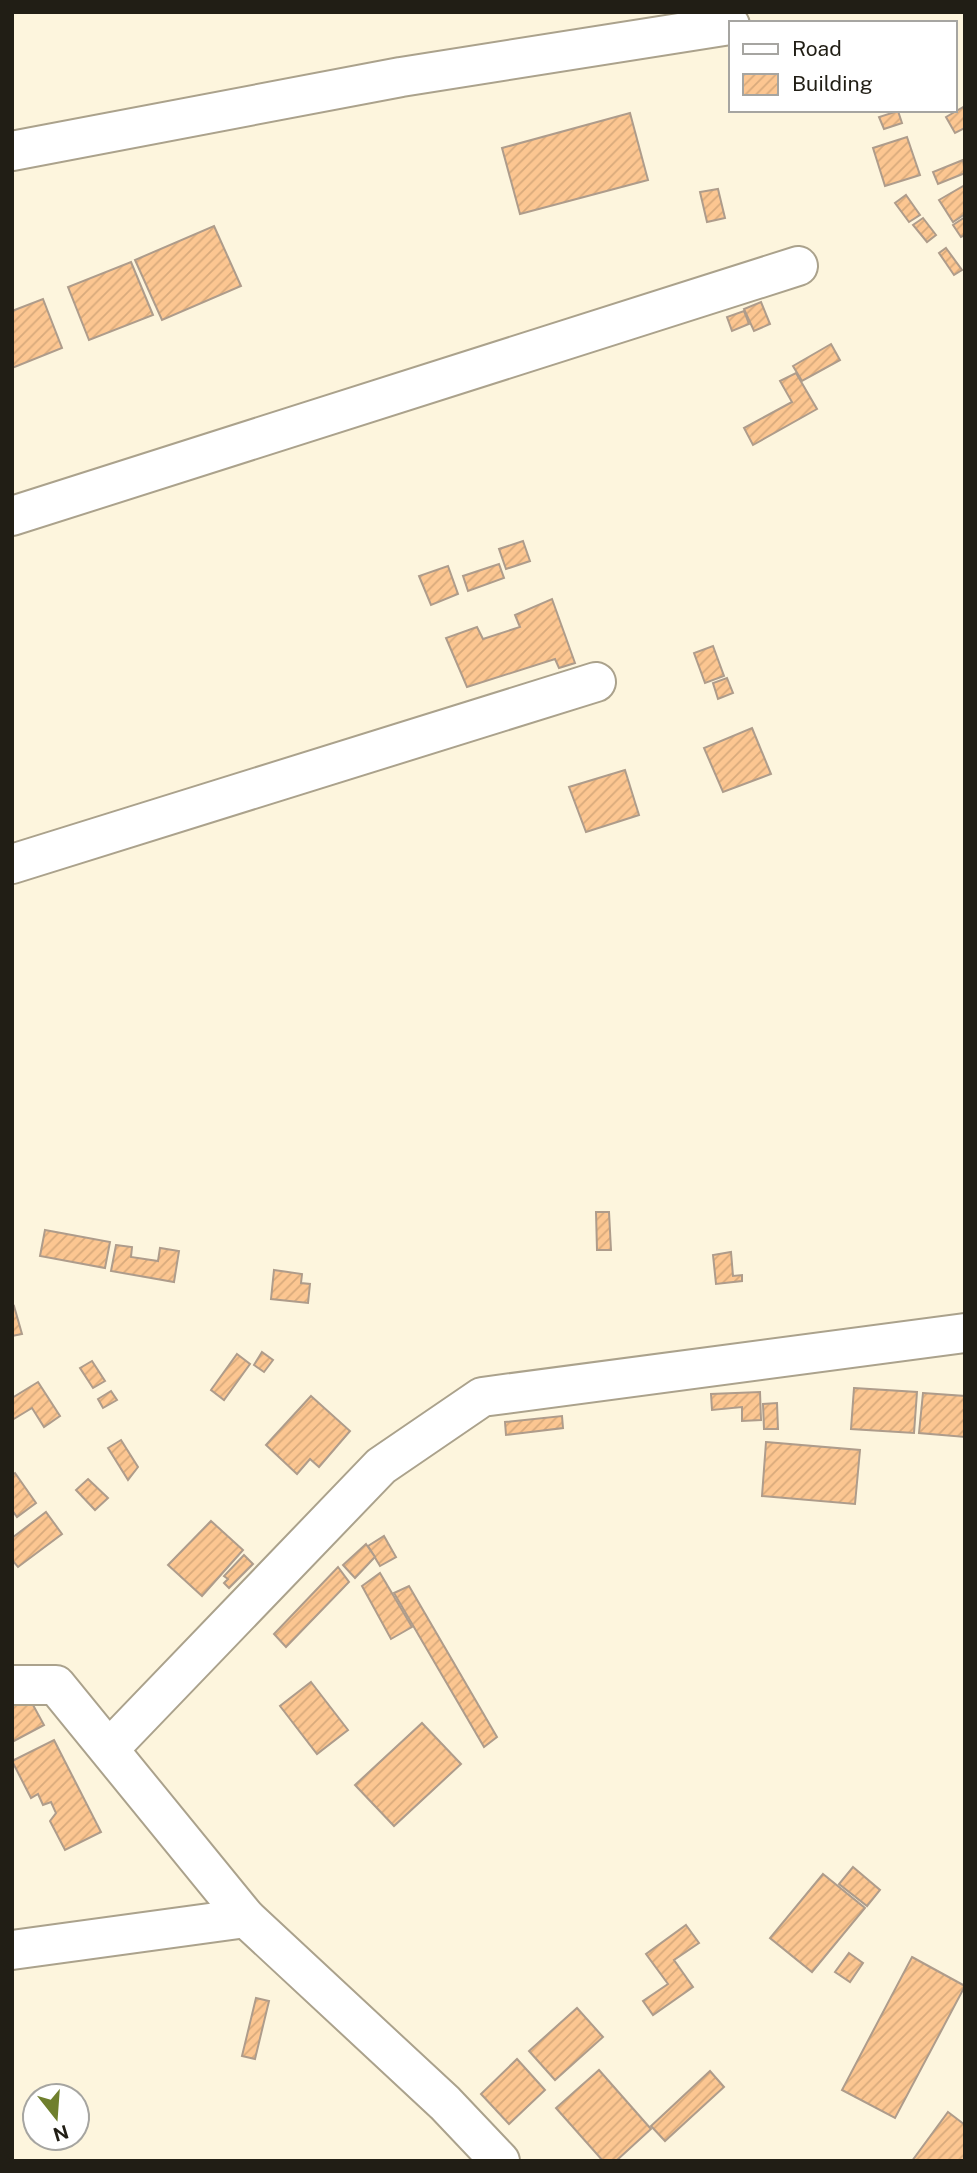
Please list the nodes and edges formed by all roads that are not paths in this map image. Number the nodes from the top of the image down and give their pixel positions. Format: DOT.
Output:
graph roads {
  1 [pos="729,26"];
  2 [pos="12,151"];
  3 [pos="798,266"];
  4 [pos="12,516"];
  5 [pos="596,682"];
  6 [pos="12,864"];
  7 [pos="965,1333"];
  8 [pos="12,1685"];
  9 [pos="109,1749"];
  10 [pos="246,1918"];
  11 [pos="12,1950"];
  12 [pos="500,2161"];
  1 -- 2 [label="street"];
  3 -- 4 [label="street"];
  5 -- 6 [label="street"];
  7 -- 9 [label="street"];
  8 -- 9 [label="street"];
  9 -- 10 [label="street"];
  10 -- 11 [label="street"];
  10 -- 12 [label="street"];
}
